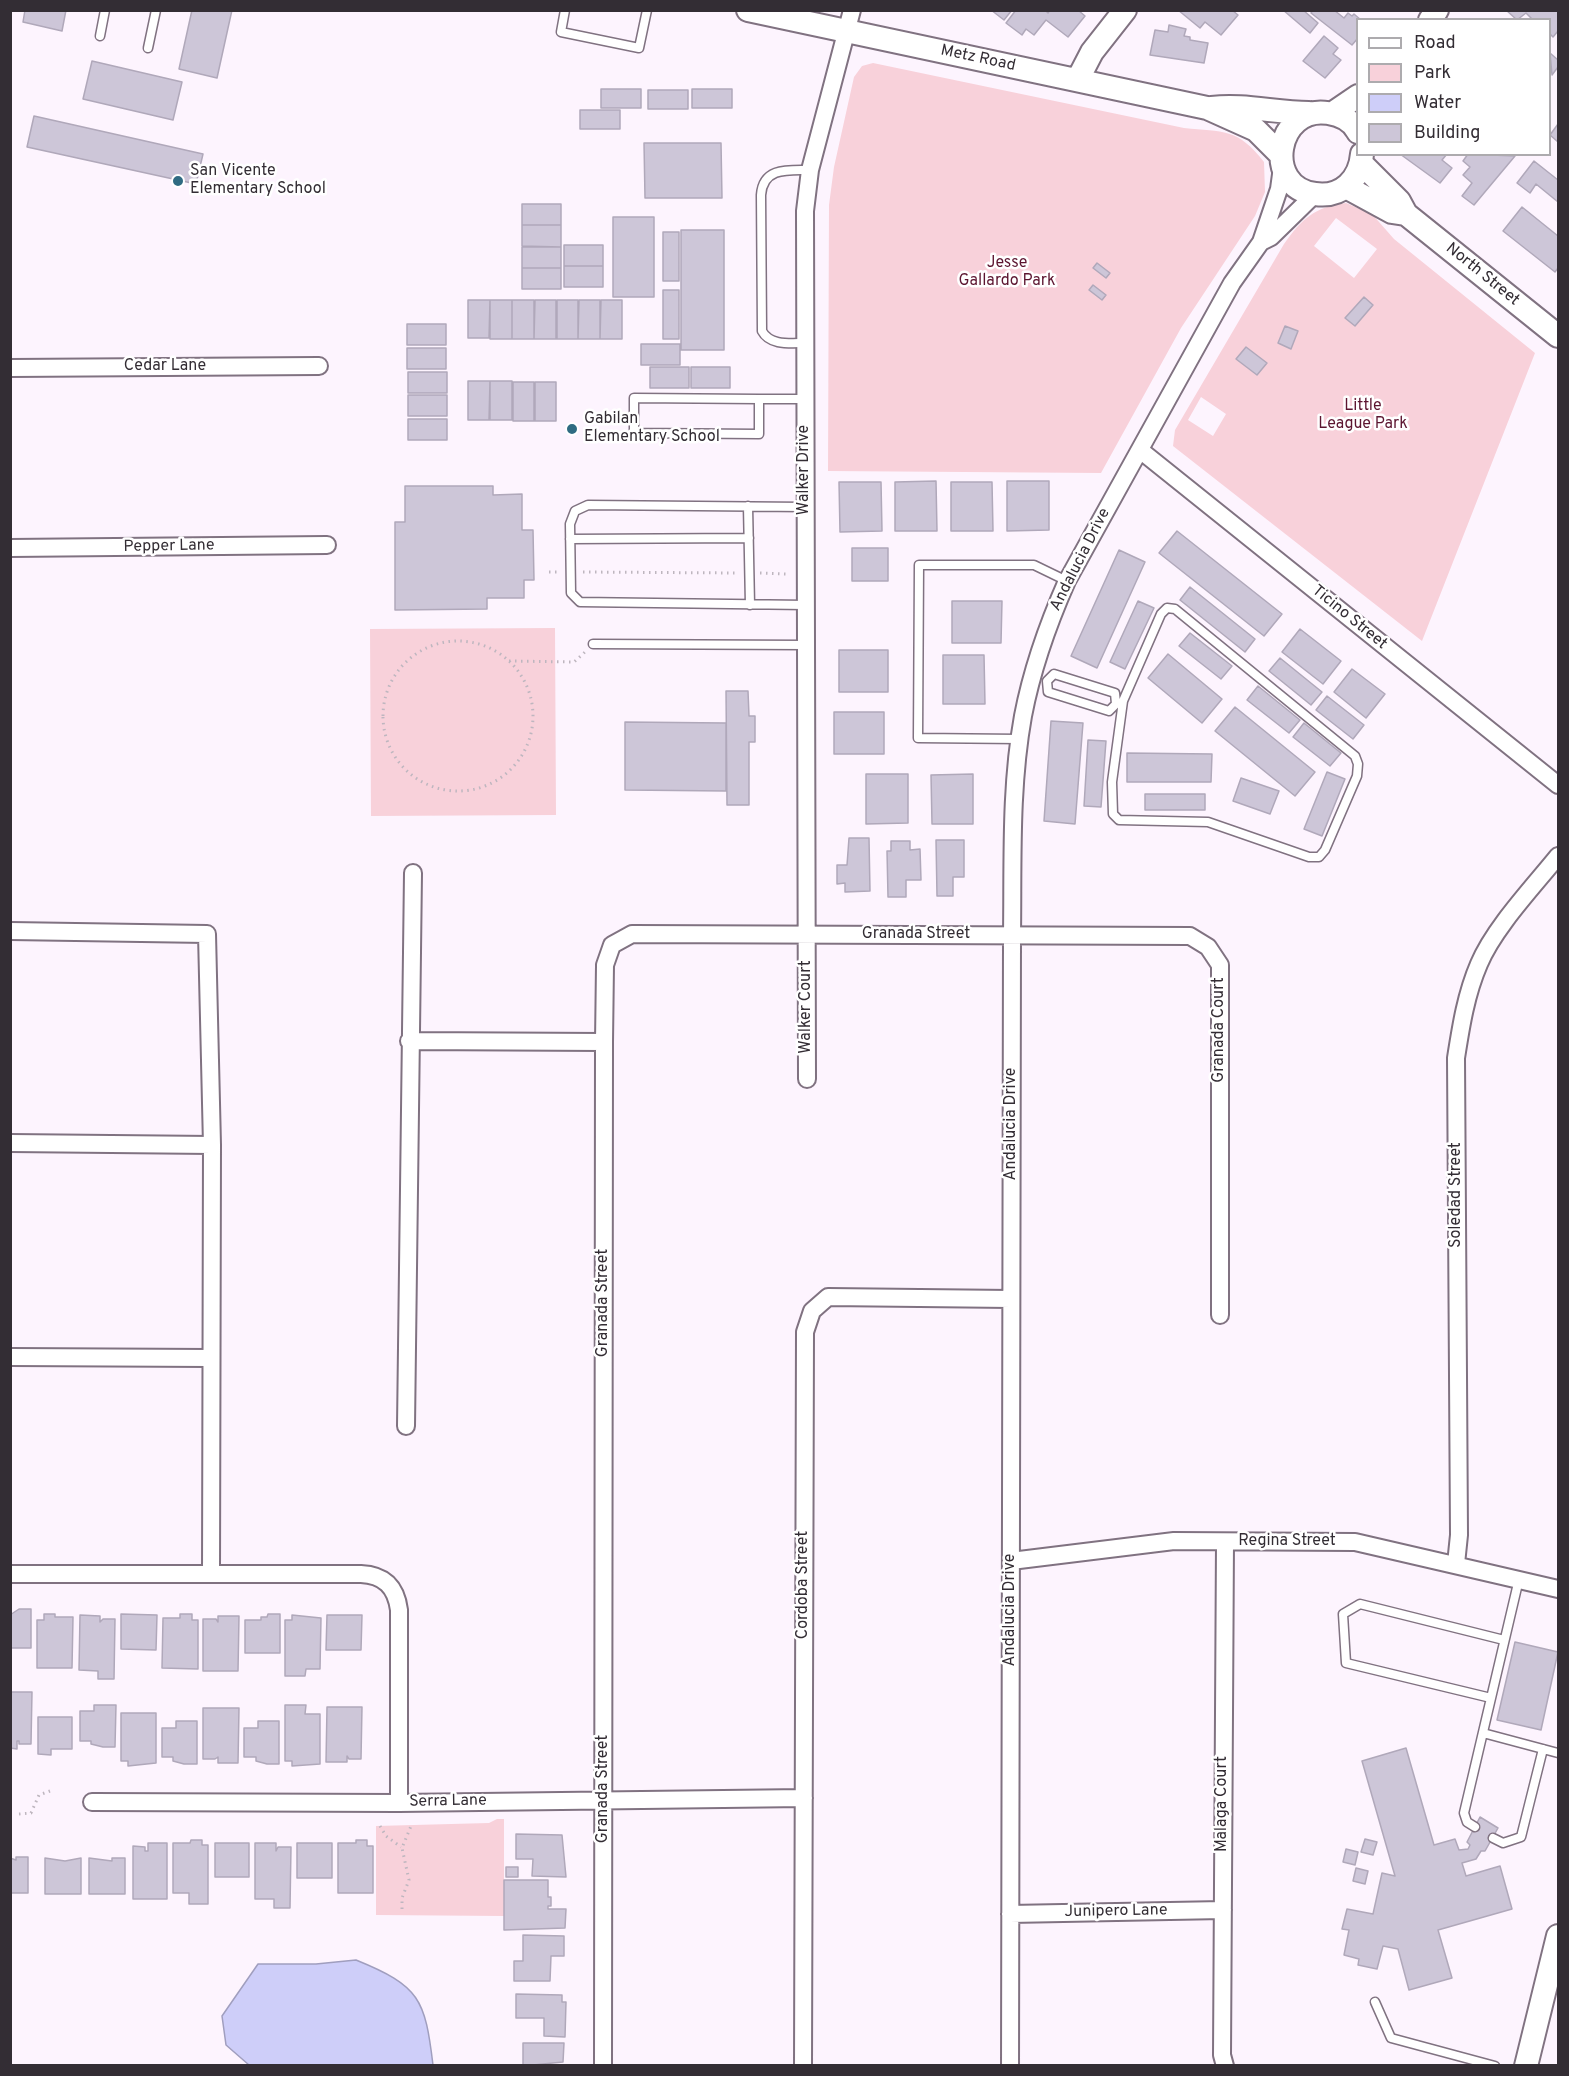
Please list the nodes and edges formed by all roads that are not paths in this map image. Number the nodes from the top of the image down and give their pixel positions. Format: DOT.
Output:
graph roads {
  1 [pos="105,10"];
  2 [pos="156,10"];
  3 [pos="565,10"];
  4 [pos="647,10"];
  5 [pos="748,10"];
  6 [pos="1125,10"];
  7 [pos="850,21"];
  8 [pos="100,36"];
  9 [pos="148,48"];
  10 [pos="1078,79"];
  11 [pos="1356,97"];
  12 [pos="1207,108"];
  13 [pos="1309,113"];
  14 [pos="1333,113"];
  15 [pos="1356,129"];
  16 [pos="1362,159"];
  17 [pos="1281,161"];
  18 [pos="810,170"];
  19 [pos="1346,187"];
  20 [pos="1315,194"];
  21 [pos="1406,214"];
  22 [pos="1261,242"];
  23 [pos="1558,336"];
  24 [pos="805,343"];
  25 [pos="319,366"];
  26 [pos="10,368"];
  27 [pos="759,399"];
  28 [pos="805,399"];
  29 [pos="1140,450"];
  30 [pos="748,506"];
  31 [pos="805,507"];
  32 [pos="570,538"];
  33 [pos="749,538"];
  34 [pos="327,545"];
  35 [pos="10,548"];
  36 [pos="1067,581"];
  37 [pos="750,605"];
  38 [pos="806,605"];
  39 [pos="593,644"];
  40 [pos="806,645"];
  41 [pos="1040,679"];
  42 [pos="1119,705"];
  43 [pos="1020,739"];
  44 [pos="1558,785"];
  45 [pos="1558,856"];
  46 [pos="412,873"];
  47 [pos="10,931"];
  48 [pos="807,935"];
  49 [pos="1012,936"];
  50 [pos="409,1041"];
  51 [pos="604,1042"];
  52 [pos="807,1079"];
  53 [pos="10,1143"];
  54 [pos="212,1145"];
  55 [pos="1011,1299"];
  56 [pos="1221,1315"];
  57 [pos="10,1357"];
  58 [pos="210,1358"];
  59 [pos="406,1426"];
  60 [pos="1225,1542"];
  61 [pos="1011,1561"];
  62 [pos="1456,1564"];
  63 [pos="10,1574"];
  64 [pos="211,1574"];
  65 [pos="1518,1579"];
  66 [pos="1558,1589"];
  67 [pos="1504,1640"];
  68 [pos="1491,1698"];
  69 [pos="1483,1733"];
  70 [pos="1544,1749"];
  71 [pos="1558,1753"];
  72 [pos="804,1798"];
  73 [pos="605,1801"];
  74 [pos="92,1803"];
  75 [pos="399,1803"];
  76 [pos="1475,1827"];
  77 [pos="1493,1838"];
  78 [pos="1223,1910"];
  79 [pos="1010,1914"];
  80 [pos="1558,1936"];
  81 [pos="1375,2002"];
  82 [pos="603,2066"];
  83 [pos="803,2066"];
  84 [pos="1010,2066"];
  85 [pos="1226,2066"];
  86 [pos="1495,2066"];
  87 [pos="1526,2066"];
  1 -- 8 [label="lane"];
  2 -- 9 [label="lane"];
  3 -- 4 [label="lane"];
  5 -- 7 [label="main road, Metz Road"];
  6 -- 10 [label="main road"];
  7 -- 10 [label="main road, Metz Road"];
  7 -- 18 [label="street, Walker Drive"];
  10 -- 12 [label="main road, Metz Road"];
  11 -- 14 [label="main road"];
  12 -- 13 [label="main road, Metz Road"];
  12 -- 17 [label="main road, Metz Road"];
  13 -- 14 [label="main road, Metz Road"];
  13 -- 17 [label="main road"];
  14 -- 15 [label="main road"];
  16 -- 19 [label="main road"];
  16 -- 21 [label="main road, North Street"];
  17 -- 20 [label="main road, Metz Road"];
  17 -- 22 [label="street, Andalucia Drive"];
  18 -- 24 [label="street, Walker Drive"];
  18 -- 24 [label="lane"];
  19 -- 20 [label="main road"];
  19 -- 21 [label="main road, North Street"];
  20 -- 22 [label="street, Andalucia Drive"];
  21 -- 23 [label="main road, North Street"];
  22 -- 29 [label="street, Andalucia Drive"];
  24 -- 28 [label="street, Walker Drive"];
  25 -- 26 [label="street, Cedar Lane"];
  27 -- 27 [label="lane"];
  27 -- 28 [label="lane"];
  28 -- 31 [label="street, Walker Drive"];
  29 -- 36 [label="street, Andalucia Drive"];
  29 -- 44 [label="street, Ticino Street"];
  30 -- 31 [label="lane"];
  30 -- 32 [label="lane"];
  30 -- 33 [label="lane"];
  31 -- 38 [label="street, Walker Drive"];
  32 -- 33 [label="lane"];
  32 -- 37 [label="lane"];
  33 -- 37 [label="lane"];
  34 -- 35 [label="street, Pepper Lane"];
  36 -- 41 [label="street, Andalucia Drive"];
  36 -- 43 [label="lane"];
  37 -- 38 [label="lane"];
  38 -- 40 [label="street, Walker Drive"];
  39 -- 40 [label="lane"];
  40 -- 48 [label="street, Walker Drive"];
  41 -- 42 [label="lane"];
  41 -- 42 [label="lane"];
  41 -- 43 [label="street, Andalucia Drive"];
  42 -- 42 [label="lane"];
  43 -- 49 [label="street, Andalucia Drive"];
  45 -- 62 [label="street, Soledad Street"];
  46 -- 50 [label="street"];
  47 -- 54 [label="street"];
  48 -- 49 [label="street, Granada Street"];
  48 -- 51 [label="street, Granada Street"];
  48 -- 52 [label="street, Walker Court"];
  49 -- 55 [label="street, Andalucia Drive"];
  49 -- 56 [label="street, Granada Court"];
  50 -- 51 [label="street"];
  50 -- 59 [label="street"];
  51 -- 73 [label="street, Granada Street"];
  53 -- 54 [label="street"];
  54 -- 58 [label="street"];
  55 -- 61 [label="street, Andalucia Drive"];
  55 -- 72 [label="street, Cordoba Street"];
  57 -- 58 [label="street"];
  58 -- 64 [label="street"];
  60 -- 61 [label="street, Regina Street"];
  60 -- 62 [label="street, Regina Street"];
  60 -- 78 [label="street, Malaga Court"];
  61 -- 79 [label="street, Andalucia Drive"];
  62 -- 65 [label="street, Regina Street"];
  63 -- 64 [label="street"];
  64 -- 75 [label="street"];
  65 -- 66 [label="street, Regina Street"];
  65 -- 67 [label="lane"];
  67 -- 68 [label="lane"];
  67 -- 68 [label="lane"];
  68 -- 69 [label="lane"];
  69 -- 70 [label="lane"];
  69 -- 76 [label="lane"];
  70 -- 71 [label="lane"];
  70 -- 77 [label="lane"];
  72 -- 73 [label="street, Serra Lane"];
  72 -- 83 [label="street, Cordoba Street"];
  73 -- 75 [label="street, Serra Lane"];
  73 -- 82 [label="street, Granada Street"];
  74 -- 75 [label="street, Serra Lane"];
  78 -- 79 [label="street, Junipero Lane"];
  78 -- 85 [label="street, Malaga Court"];
  79 -- 84 [label="street, Andalucia Drive"];
  80 -- 87 [label="main road"];
  81 -- 86 [label="lane"];
}
